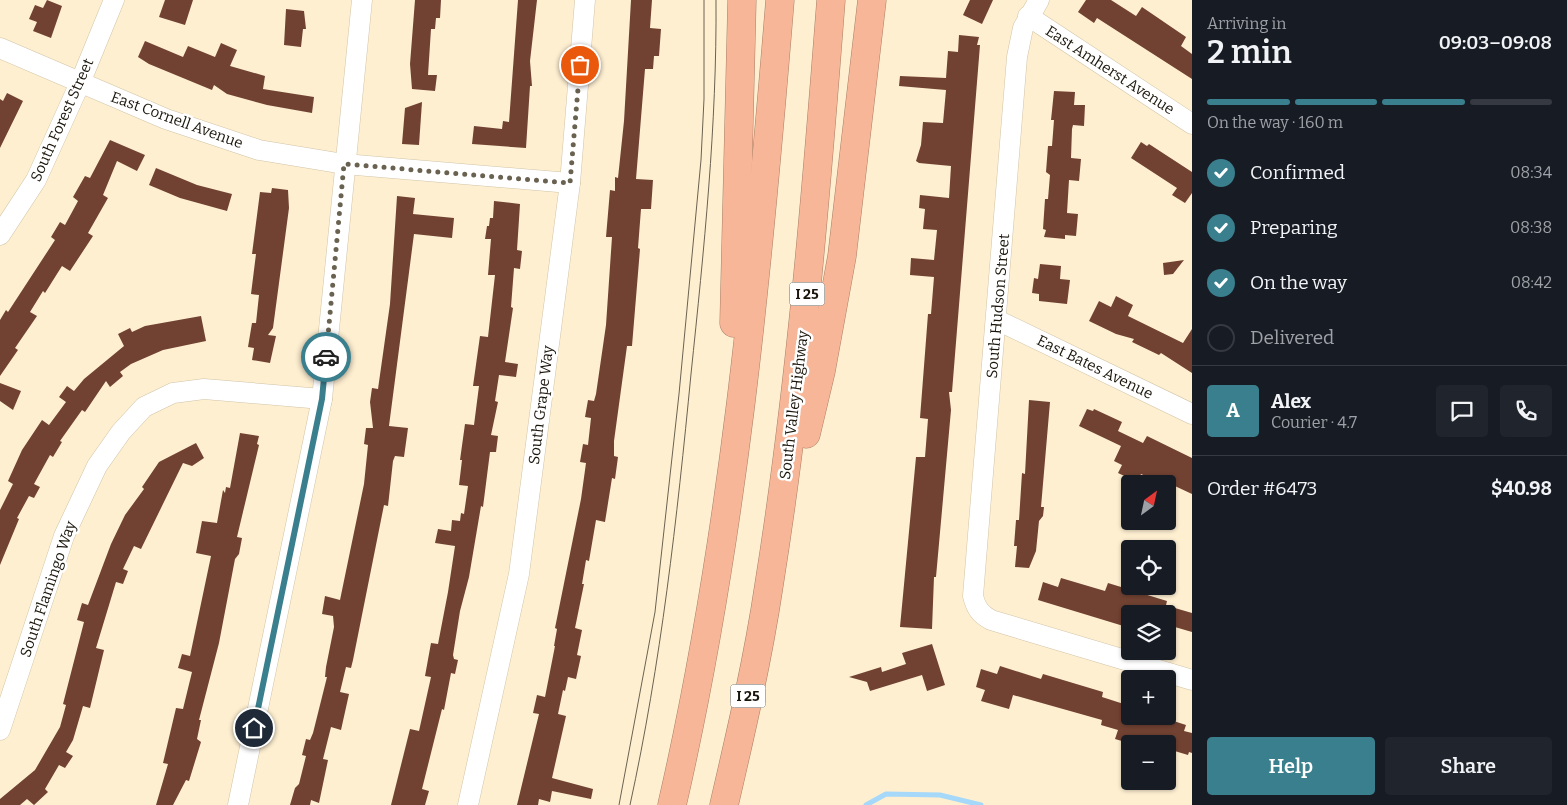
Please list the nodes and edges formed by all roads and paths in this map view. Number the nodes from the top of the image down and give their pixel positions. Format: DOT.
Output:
graph roads {
  1 [pos="114,0"];
  2 [pos="362,0"];
  3 [pos="585,0"];
  4 [pos="742,0"];
  5 [pos="780,0"];
  6 [pos="831,0"];
  7 [pos="872,0"];
  8 [pos="1034,8"];
  9 [pos="0,48"];
  10 [pos="80,83"];
  11 [pos="1192,124"];
  12 [pos="344,164"];
  13 [pos="570,183"];
  14 [pos="0,235"];
  15 [pos="997,320"];
  16 [pos="322,399"];
  17 [pos="1192,414"];
  18 [pos="728,510"];
  19 [pos="769,586"];
  20 [pos="1192,680"];
  21 [pos="0,730"];
  22 [pos="238,805"];
  23 [pos="468,805"];
  24 [pos="672,805"];
  25 [pos="724,805"];
  1 -- 10 [label="street, South Forest Street"];
  2 -- 12 [label="street"];
  3 -- 13 [label="street, South Grape Way"];
  4 -- 18 [label="highway"];
  5 -- 18 [label="highway"];
  6 -- 19 [label="highway, South Valley Highway / I 25"];
  7 -- 19 [label="highway"];
  8 -- 11 [label="street, East Amherst Avenue"];
  8 -- 15 [label="street, South Hudson Street"];
  9 -- 10 [label="street, East Cornell Avenue"];
  10 -- 12 [label="street, East Cornell Avenue"];
  10 -- 14 [label="street, South Forest Street"];
  12 -- 13 [label="street, East Cornell Avenue"];
  12 -- 16 [label="street"];
  13 -- 23 [label="street, South Grape Way"];
  15 -- 17 [label="street, East Bates Avenue"];
  15 -- 20 [label="street, South Hudson Street"];
  16 -- 21 [label="street, South Flamingo Way"];
  16 -- 22 [label="street"];
  18 -- 24 [label="highway"];
  19 -- 25 [label="highway, South Valley Highway / I 25"];
}
